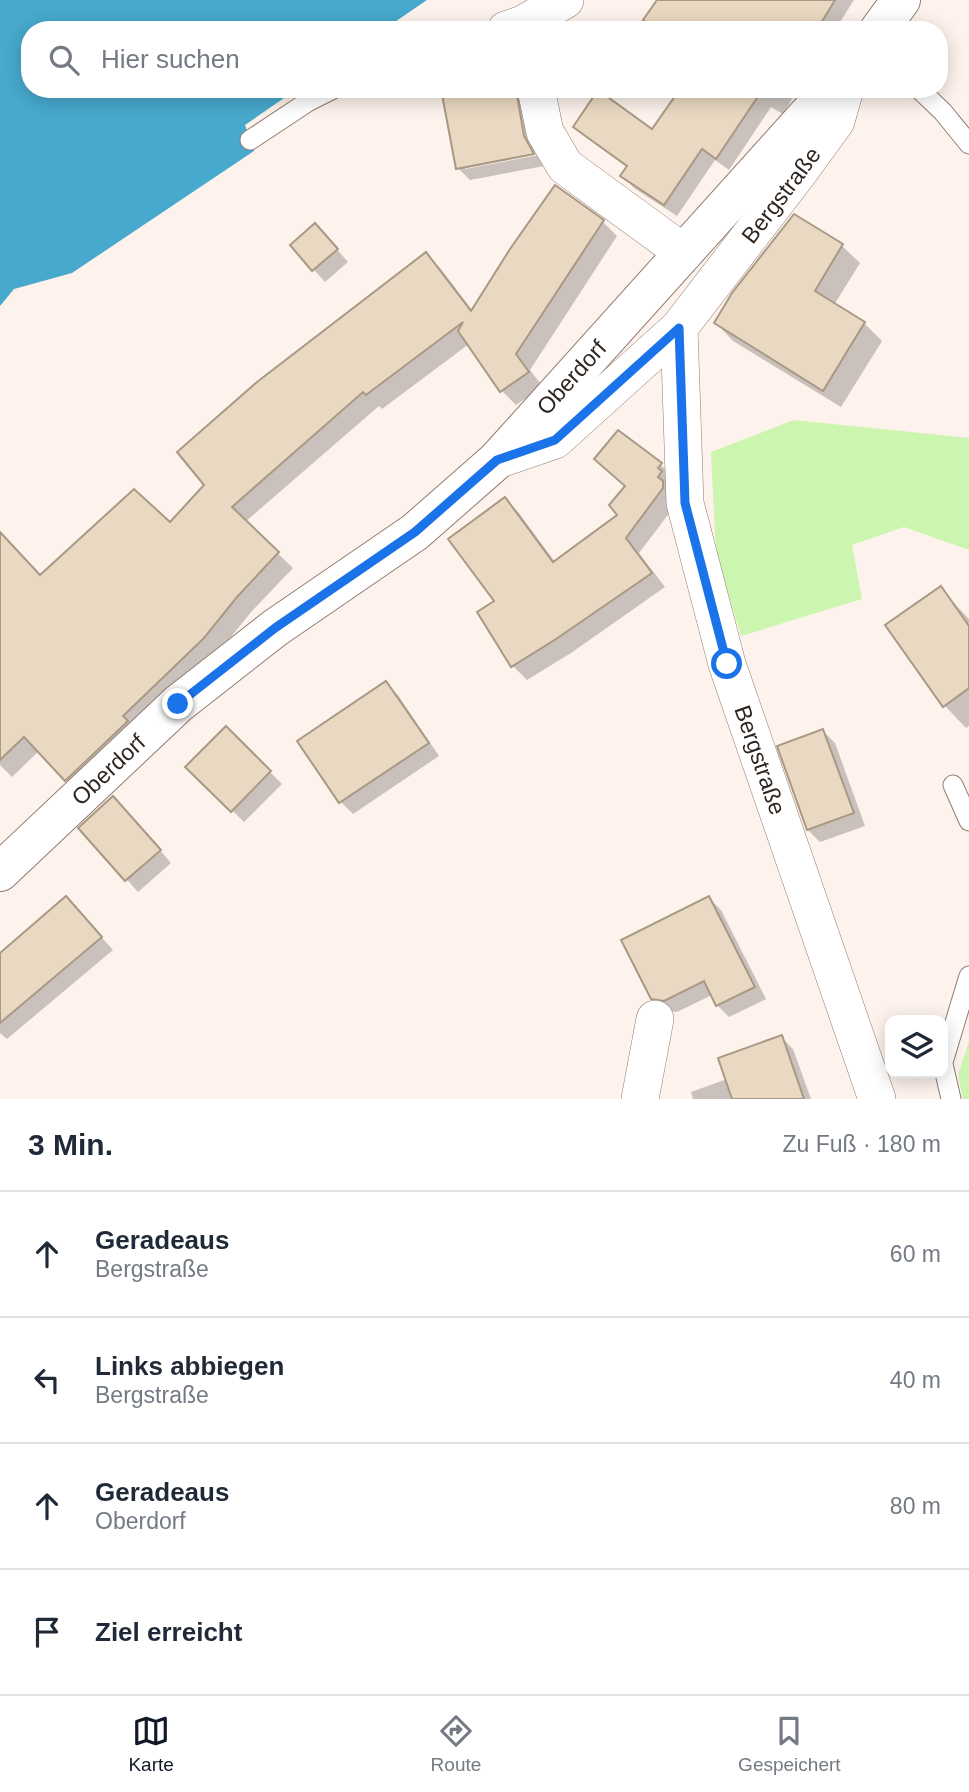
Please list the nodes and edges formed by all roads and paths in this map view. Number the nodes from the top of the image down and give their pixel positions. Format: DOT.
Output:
graph roads {
  1 [pos="565,0"];
  2 [pos="901,0"];
  3 [pos="530,21"];
  4 [pos="886,21"];
  5 [pos="315,98"];
  6 [pos="538,98"];
  7 [pos="823,98"];
  8 [pos="842,98"];
  9 [pos="928,98"];
  10 [pos="250,139"];
  11 [pos="969,144"];
  12 [pos="684,253"];
  13 [pos="679,328"];
  14 [pos="497,460"];
  15 [pos="953,785"];
  16 [pos="969,821"];
  17 [pos="0,872"];
  18 [pos="969,976"];
  19 [pos="655,1019"];
  20 [pos="948,1046"];
  21 [pos="946,1078"];
  22 [pos="640,1099"];
  23 [pos="877,1099"];
  24 [pos="951,1099"];
  1 -- 3 [label="street"];
  2 -- 4 [label="main road"];
  5 -- 10 [label="lane"];
  6 -- 12 [label="street"];
  7 -- 12 [label="main road, Oberdorf"];
  8 -- 13 [label="street, Bergstraße"];
  9 -- 11 [label="lane"];
  12 -- 14 [label="main road, Oberdorf"];
  13 -- 14 [label="street, Bergstraße"];
  13 -- 23 [label="street, Bergstraße"];
  14 -- 17 [label="main road, Oberdorf"];
  15 -- 16 [label="lane"];
  18 -- 20 [label="lane"];
  19 -- 22 [label="street"];
  21 -- 24 [label="lane"];
}
